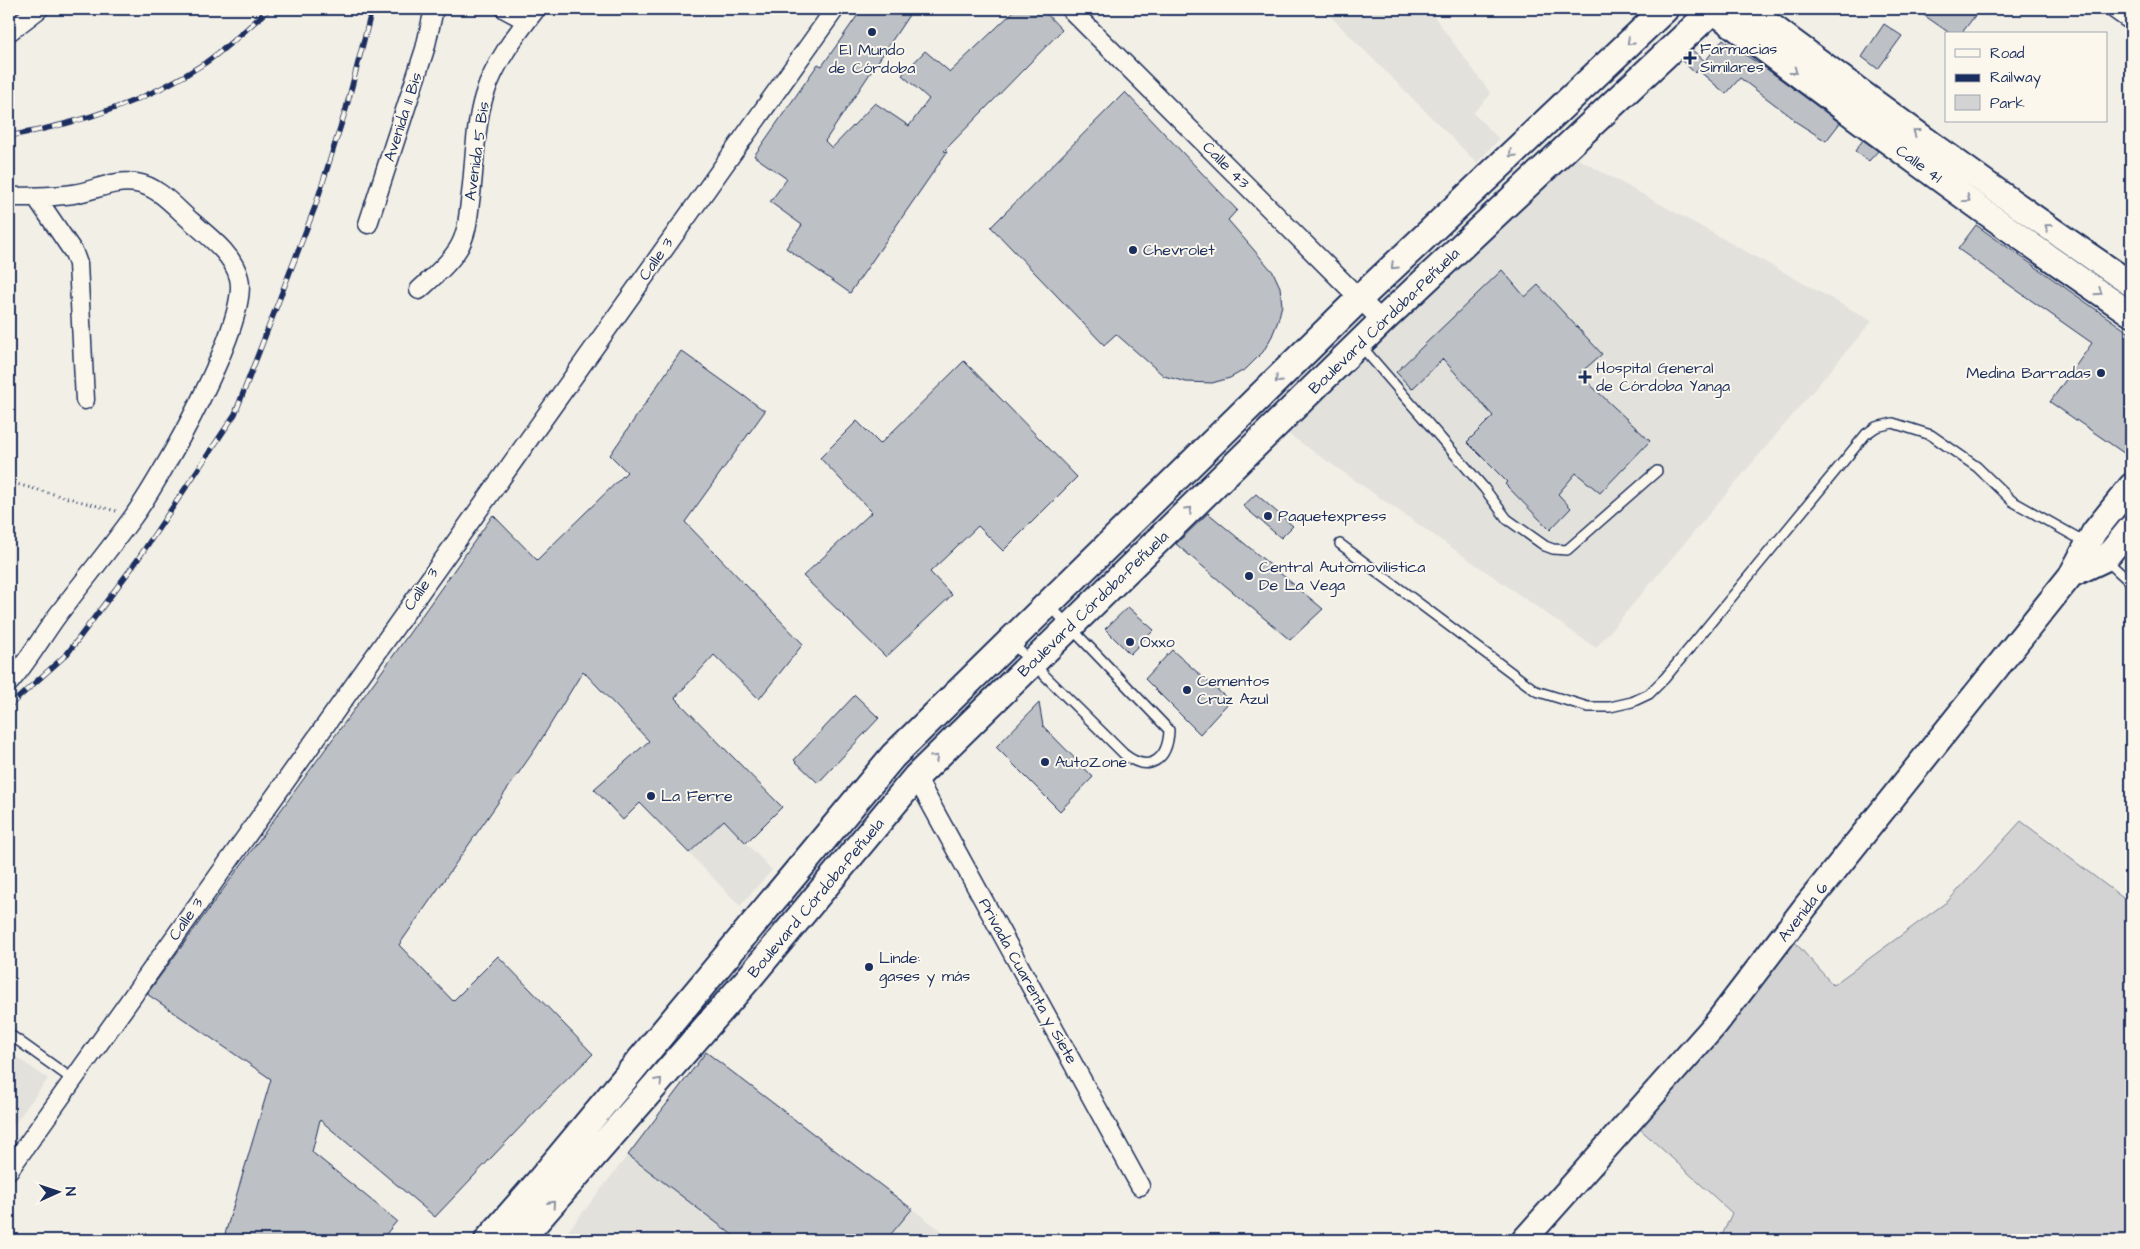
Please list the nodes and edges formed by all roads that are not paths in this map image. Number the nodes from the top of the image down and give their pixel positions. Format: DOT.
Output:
graph roads {
  1 [pos="38,9"];
  2 [pos="434,9"];
  3 [pos="505,9"];
  4 [pos="835,9"];
  5 [pos="1070,9"];
  6 [pos="1665,9"];
  7 [pos="1712,9"];
  8 [pos="1749,9"];
  9 [pos="2114,9"];
  10 [pos="532,15"];
  11 [pos="2131,21"];
  12 [pos="9,32"];
  13 [pos="1881,107"];
  14 [pos="1865,126"];
  15 [pos="9,197"];
  16 [pos="36,197"];
  17 [pos="368,224"];
  18 [pos="2071,244"];
  19 [pos="2056,263"];
  20 [pos="2131,284"];
  21 [pos="419,290"];
  22 [pos="1359,299"];
  23 [pos="2131,314"];
  24 [pos="1382,321"];
  25 [pos="1359,344"];
  26 [pos="85,400"];
  27 [pos="1657,471"];
  28 [pos="2131,486"];
  29 [pos="2131,527"];
  30 [pos="1340,544"];
  31 [pos="2096,551"];
  32 [pos="2131,583"];
  33 [pos="1049,604"];
  34 [pos="1070,626"];
  35 [pos="1010,642"];
  36 [pos="1032,663"];
  37 [pos="9,684"];
  38 [pos="894,756"];
  39 [pos="916,777"];
  40 [pos="9,1034"];
  41 [pos="72,1079"];
  42 [pos="9,1170"];
  43 [pos="1140,1186"];
  44 [pos="488,1240"];
  45 [pos="520,1240"];
  46 [pos="1524,1240"];
  1 -- 12 [label="street"];
  2 -- 17 [label="street, Avenida 11 Bis"];
  3 -- 10 [label="street"];
  4 -- 41 [label="street, Calle 3"];
  5 -- 22 [label="street, Calle 43"];
  6 -- 22 [label="main road, Boulevard Córdoba-Peñuela, one-way"];
  7 -- 14 [label="street, Calle 41, one-way"];
  7 -- 24 [label="main road, Boulevard Córdoba-Peñuela"];
  8 -- 13 [label="street, Calle 41"];
  9 -- 11 [label="street"];
  10 -- 21 [label="street, Avenida 5 Bis"];
  13 -- 14 [label="street"];
  18 -- 13 [label="street, Calle 41, one-way"];
  14 -- 19 [label="street, Calle 41, one-way"];
  15 -- 16 [label="street"];
  16 -- 26 [label="street"];
  16 -- 37 [label="street"];
  18 -- 19 [label="street"];
  18 -- 20 [label="street, Calle 41"];
  19 -- 23 [label="street, Calle 41, one-way"];
  22 -- 24 [label="street, Calle 43"];
  22 -- 33 [label="main road, Boulevard Córdoba-Peñuela, one-way"];
  24 -- 25 [label="main road, Boulevard Córdoba-Peñuela"];
  25 -- 27 [label="lane"];
  34 -- 25 [label="main road, Boulevard Córdoba-Peñuela, one-way"];
  28 -- 31 [label="street, Avenida 6"];
  29 -- 31 [label="street, Avenida 6"];
  30 -- 31 [label="lane"];
  31 -- 32 [label="lane"];
  31 -- 46 [label="street, Avenida 6"];
  33 -- 34 [label="lane"];
  33 -- 35 [label="main road, Boulevard Córdoba-Peñuela"];
  34 -- 36 [label="main road, Boulevard Córdoba-Peñuela"];
  34 -- 36 [label="lane"];
  35 -- 36 [label="lane"];
  35 -- 38 [label="main road, Boulevard Córdoba-Peñuela"];
  39 -- 36 [label="main road, Boulevard Córdoba-Peñuela, one-way"];
  38 -- 39 [label="main road"];
  38 -- 44 [label="main road, Boulevard Córdoba-Peñuela"];
  39 -- 43 [label="street, Privada Cuarenta y Siete"];
  45 -- 39 [label="main road, Boulevard Córdoba-Peñuela, one-way"];
  40 -- 41 [label="lane"];
  41 -- 42 [label="street, Calle 3"];
}
